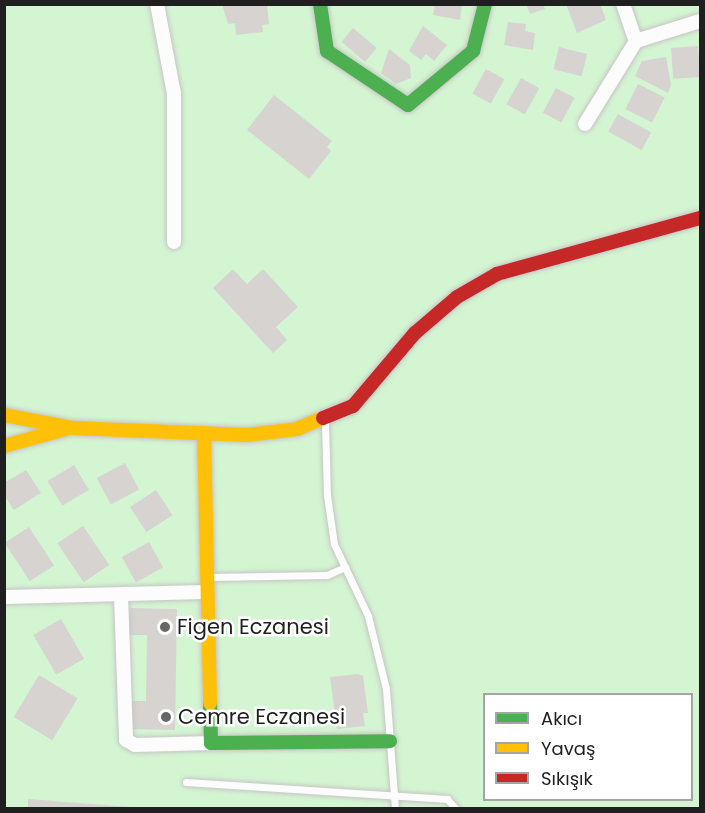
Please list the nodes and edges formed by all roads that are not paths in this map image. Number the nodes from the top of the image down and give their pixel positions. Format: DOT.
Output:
graph roads {
  1 [pos="157,4"];
  2 [pos="320,4"];
  3 [pos="485,4"];
  4 [pos="623,4"];
  5 [pos="700,21"];
  6 [pos="636,41"];
  7 [pos="585,124"];
  8 [pos="700,218"];
  9 [pos="174,242"];
  10 [pos="4,415"];
  11 [pos="325,421"];
  12 [pos="72,428"];
  13 [pos="204,433"];
  14 [pos="4,446"];
  15 [pos="345,567"];
  16 [pos="207,578"];
  17 [pos="207,592"];
  18 [pos="121,595"];
  19 [pos="4,597"];
  20 [pos="390,741"];
  21 [pos="211,743"];
  22 [pos="186,782"];
  23 [pos="397,796"];
  24 [pos="394,808"];
  25 [pos="455,808"];
  1 -- 9 [label="street"];
  2 -- 3 [label="street"];
  4 -- 6 [label="street"];
  5 -- 6 [label="street"];
  6 -- 7 [label="street"];
  8 -- 11 [label="street"];
  10 -- 12 [label="street"];
  11 -- 13 [label="street"];
  11 -- 15 [label="lane"];
  12 -- 13 [label="street"];
  12 -- 14 [label="street"];
  13 -- 16 [label="street"];
  15 -- 16 [label="lane"];
  15 -- 20 [label="lane"];
  16 -- 17 [label="street"];
  17 -- 18 [label="street"];
  17 -- 21 [label="street"];
  18 -- 19 [label="street"];
  18 -- 21 [label="street"];
  20 -- 21 [label="street"];
  20 -- 23 [label="lane"];
  22 -- 23 [label="lane"];
  23 -- 24 [label="lane"];
  23 -- 25 [label="lane"];
}
